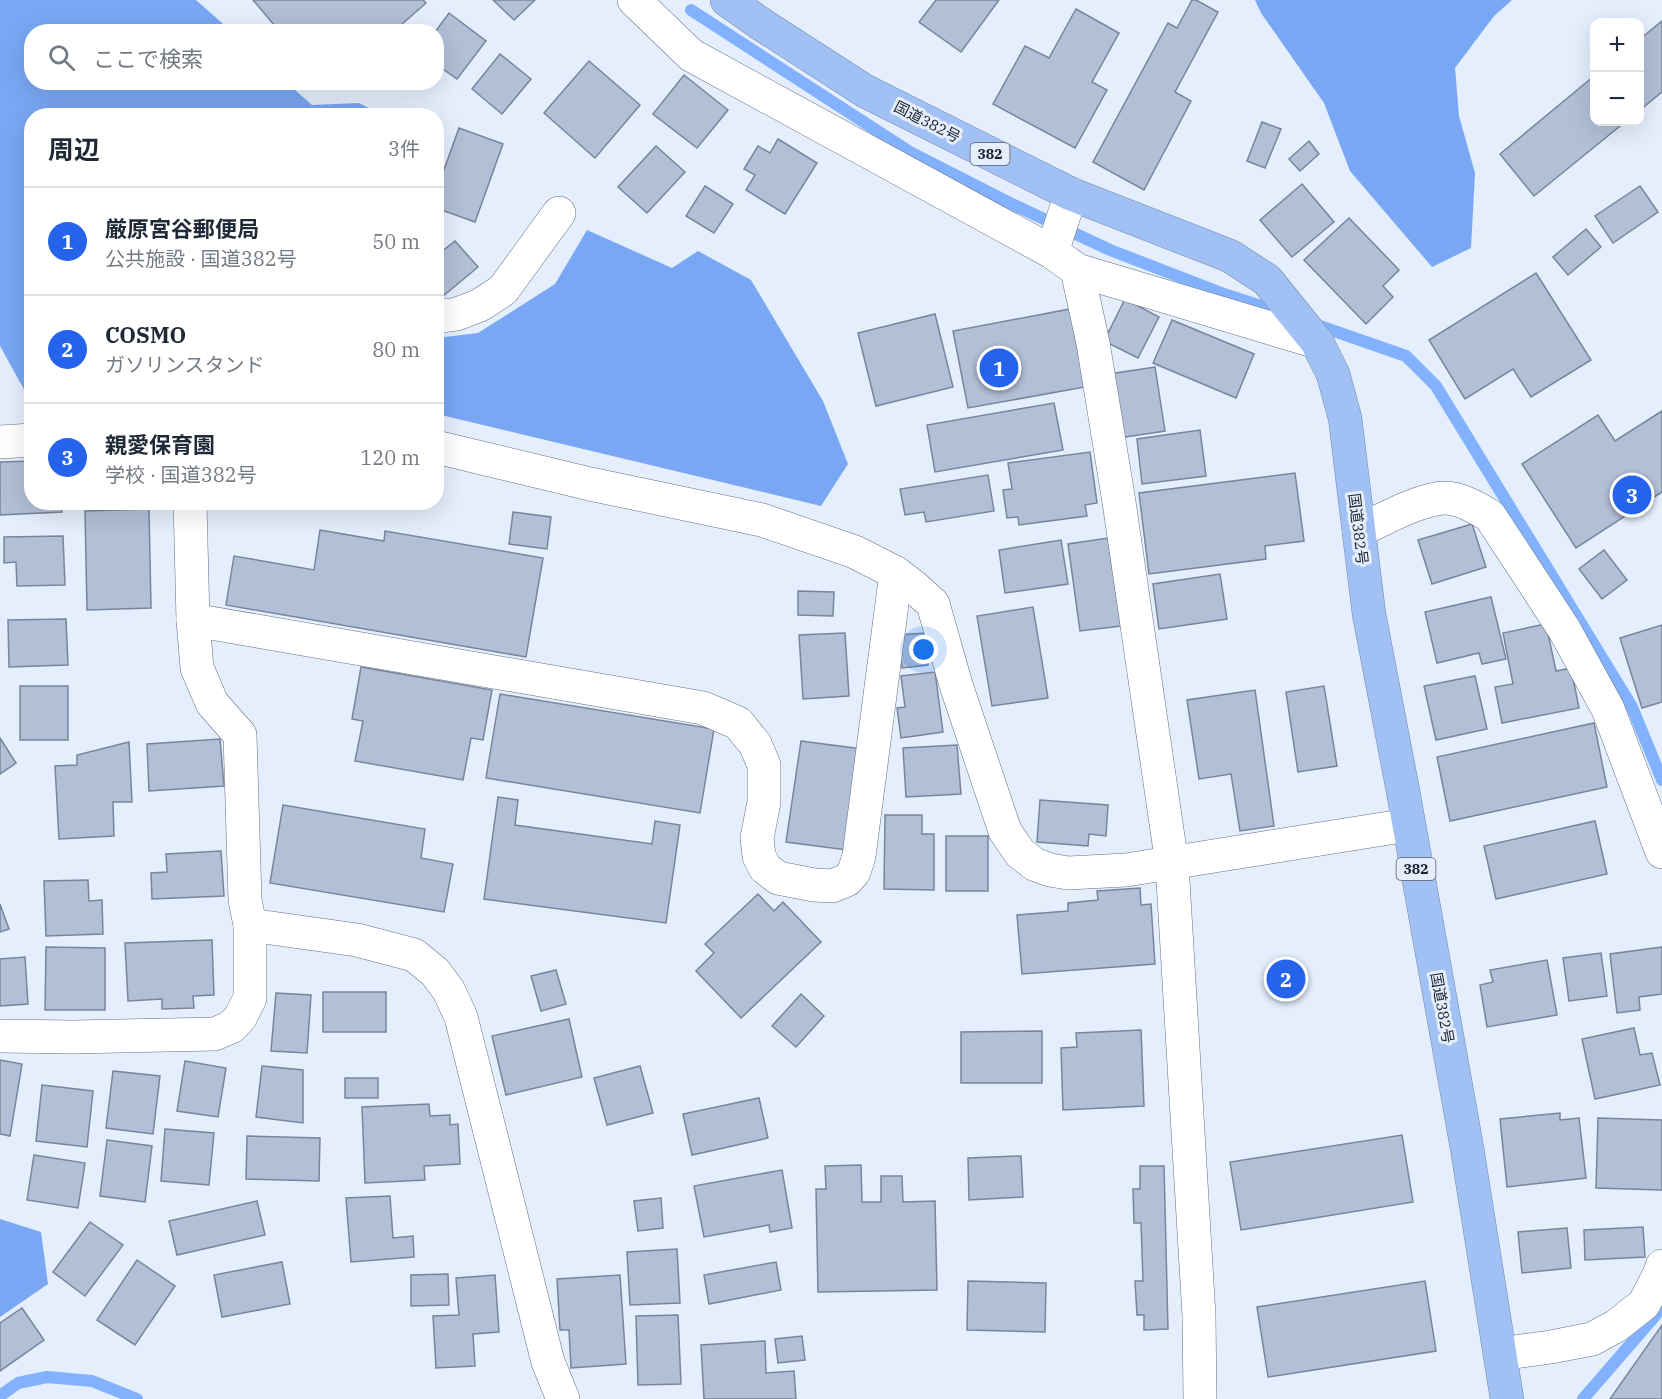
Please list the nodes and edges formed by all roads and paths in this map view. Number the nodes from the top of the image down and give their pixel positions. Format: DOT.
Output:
graph roads {
  1 [pos="634,0"];
  2 [pos="727,0"];
  3 [pos="1071,194"];
  4 [pos="559,213"];
  5 [pos="1064,261"];
  6 [pos="444,316"];
  7 [pos="1317,342"];
  8 [pos="24,440"];
  9 [pos="0,442"];
  10 [pos="444,449"];
  11 [pos="190,510"];
  12 [pos="1359,531"];
  13 [pos="896,573"];
  14 [pos="193,620"];
  15 [pos="1408,825"];
  16 [pos="1662,852"];
  17 [pos="1172,864"];
  18 [pos="250,925"];
  19 [pos="0,1036"];
  20 [pos="1662,1266"];
  21 [pos="1500,1354"];
  22 [pos="563,1399"];
  23 [pos="1200,1399"];
  24 [pos="1507,1399"];
  1 -- 5 [label="street"];
  2 -- 3 [label="highway, 国道382号 / 382"];
  3 -- 5 [label="street"];
  3 -- 7 [label="highway, 国道382号 / 382"];
  4 -- 6 [label="street"];
  5 -- 7 [label="street"];
  5 -- 17 [label="street"];
  7 -- 12 [label="highway, 国道382号 / 382"];
  8 -- 9 [label="street"];
  10 -- 13 [label="street"];
  11 -- 14 [label="street"];
  12 -- 15 [label="highway, 国道382号 / 382"];
  12 -- 16 [label="street"];
  13 -- 14 [label="street"];
  13 -- 17 [label="street"];
  14 -- 18 [label="street"];
  15 -- 17 [label="street"];
  15 -- 21 [label="highway, 国道382号 / 382"];
  17 -- 23 [label="street"];
  18 -- 19 [label="street"];
  18 -- 22 [label="street"];
  20 -- 21 [label="street"];
  21 -- 24 [label="highway, 国道382号 / 382"];
}
